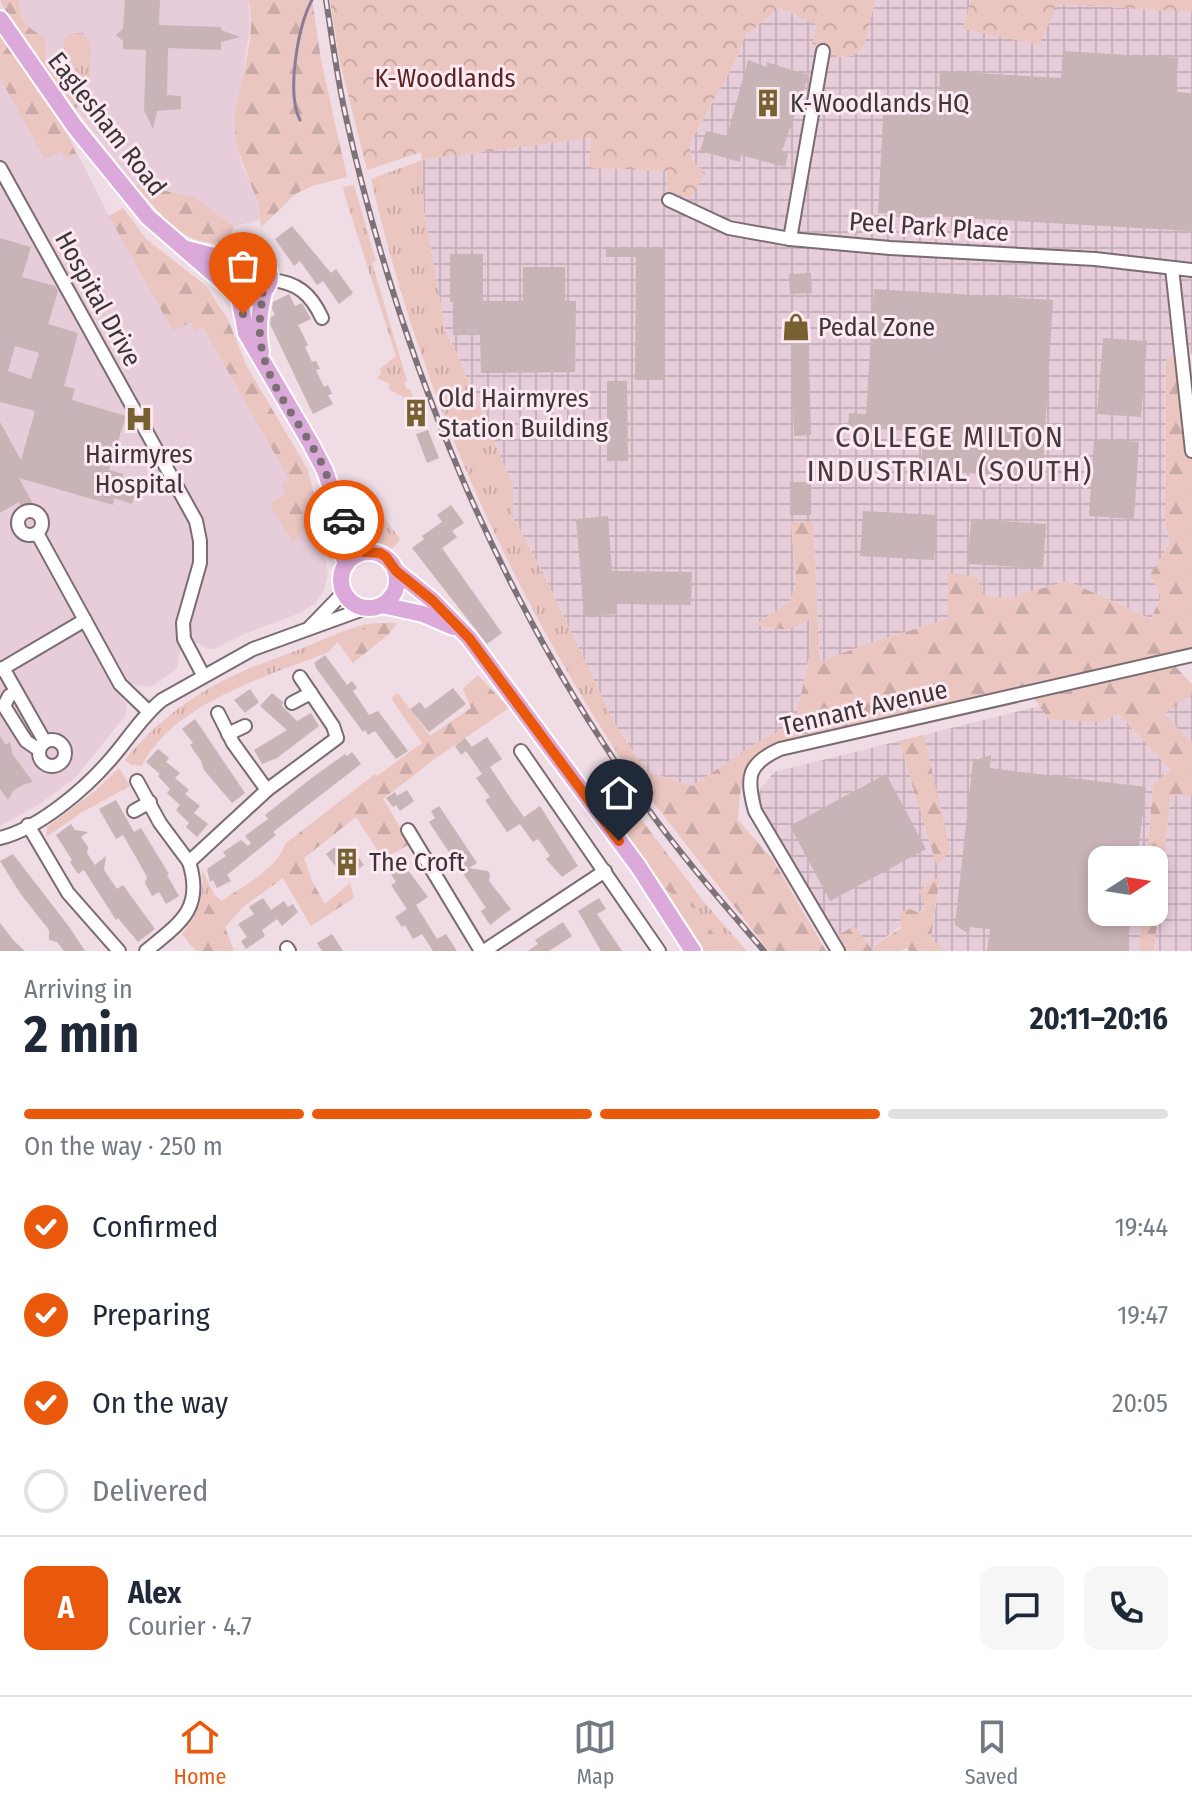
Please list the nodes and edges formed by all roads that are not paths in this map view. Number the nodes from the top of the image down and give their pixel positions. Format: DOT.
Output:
graph roads {
  1 [pos="0,19"];
  2 [pos="823,51"];
  3 [pos="0,168"];
  4 [pos="669,200"];
  5 [pos="790,239"];
  6 [pos="186,248"];
  7 [pos="234,261"];
  8 [pos="1172,268"];
  9 [pos="1192,270"];
  10 [pos="267,286"];
  11 [pos="234,291"];
  12 [pos="322,318"];
  13 [pos="264,365"];
  14 [pos="1192,451"];
  15 [pos="338,509"];
  16 [pos="37,533"];
  17 [pos="364,552"];
  18 [pos="346,564"];
  19 [pos="396,571"];
  20 [pos="344,592"];
  21 [pos="374,606"];
  22 [pos="85,620"];
  23 [pos="308,629"];
  24 [pos="462,631"];
  25 [pos="1192,655"];
  26 [pos="1,669"];
  27 [pos="203,675"];
  28 [pos="300,677"];
  29 [pos="311,693"];
  30 [pos="292,703"];
  31 [pos="148,711"];
  32 [pos="218,713"];
  33 [pos="245,726"];
  34 [pos="228,734"];
  35 [pos="42,746"];
  36 [pos="521,751"];
  37 [pos="137,781"];
  38 [pos="267,790"];
  39 [pos="150,802"];
  40 [pos="134,811"];
  41 [pos="28,825"];
  42 [pos="408,830"];
  43 [pos="0,838"];
  44 [pos="189,862"];
  45 [pos="605,871"];
  46 [pos="119,951"];
  47 [pos="146,951"];
  48 [pos="483,951"];
  49 [pos="659,951"];
  50 [pos="693,951"];
  51 [pos="838,951"];
  1 -- 6 [label="main road, Eaglesham Road"];
  2 -- 5 [label="street"];
  3 -- 27 [label="street, Hospital Drive"];
  4 -- 5 [label="street, Peel Park Place"];
  5 -- 8 [label="street, Peel Park Place"];
  6 -- 7 [label="main road, Eaglesham Road"];
  6 -- 11 [label="main road, Eaglesham Road"];
  7 -- 10 [label="main road"];
  7 -- 11 [label="main road"];
  8 -- 9 [label="street, Peel Park Place"];
  8 -- 14 [label="street"];
  10 -- 11 [label="main road"];
  10 -- 12 [label="street"];
  10 -- 13 [label="main road"];
  11 -- 13 [label="main road"];
  13 -- 15 [label="main road"];
  15 -- 17 [label="main road"];
  15 -- 18 [label="main road"];
  16 -- 22 [label="street"];
  17 -- 18 [label="main road"];
  17 -- 19 [label="main road"];
  18 -- 20 [label="main road"];
  19 -- 21 [label="main road"];
  19 -- 24 [label="main road"];
  20 -- 21 [label="main road"];
  20 -- 23 [label="street"];
  21 -- 23 [label="street"];
  21 -- 24 [label="main road"];
  22 -- 26 [label="street"];
  22 -- 31 [label="street"];
  23 -- 27 [label="street"];
  24 -- 50 [label="main road"];
  25 -- 51 [label="street, Tennant Avenue"];
  26 -- 35 [label="street"];
  27 -- 31 [label="street"];
  28 -- 29 [label="street"];
  29 -- 30 [label="street"];
  29 -- 38 [label="street"];
  31 -- 41 [label="street"];
  32 -- 34 [label="street"];
  33 -- 34 [label="street"];
  34 -- 38 [label="street"];
  36 -- 45 [label="street"];
  37 -- 39 [label="street"];
  38 -- 44 [label="street"];
  39 -- 40 [label="street"];
  39 -- 44 [label="street"];
  41 -- 43 [label="street"];
  41 -- 46 [label="street"];
  42 -- 48 [label="street"];
  44 -- 47 [label="street"];
  45 -- 48 [label="street"];
  45 -- 49 [label="street"];
}
